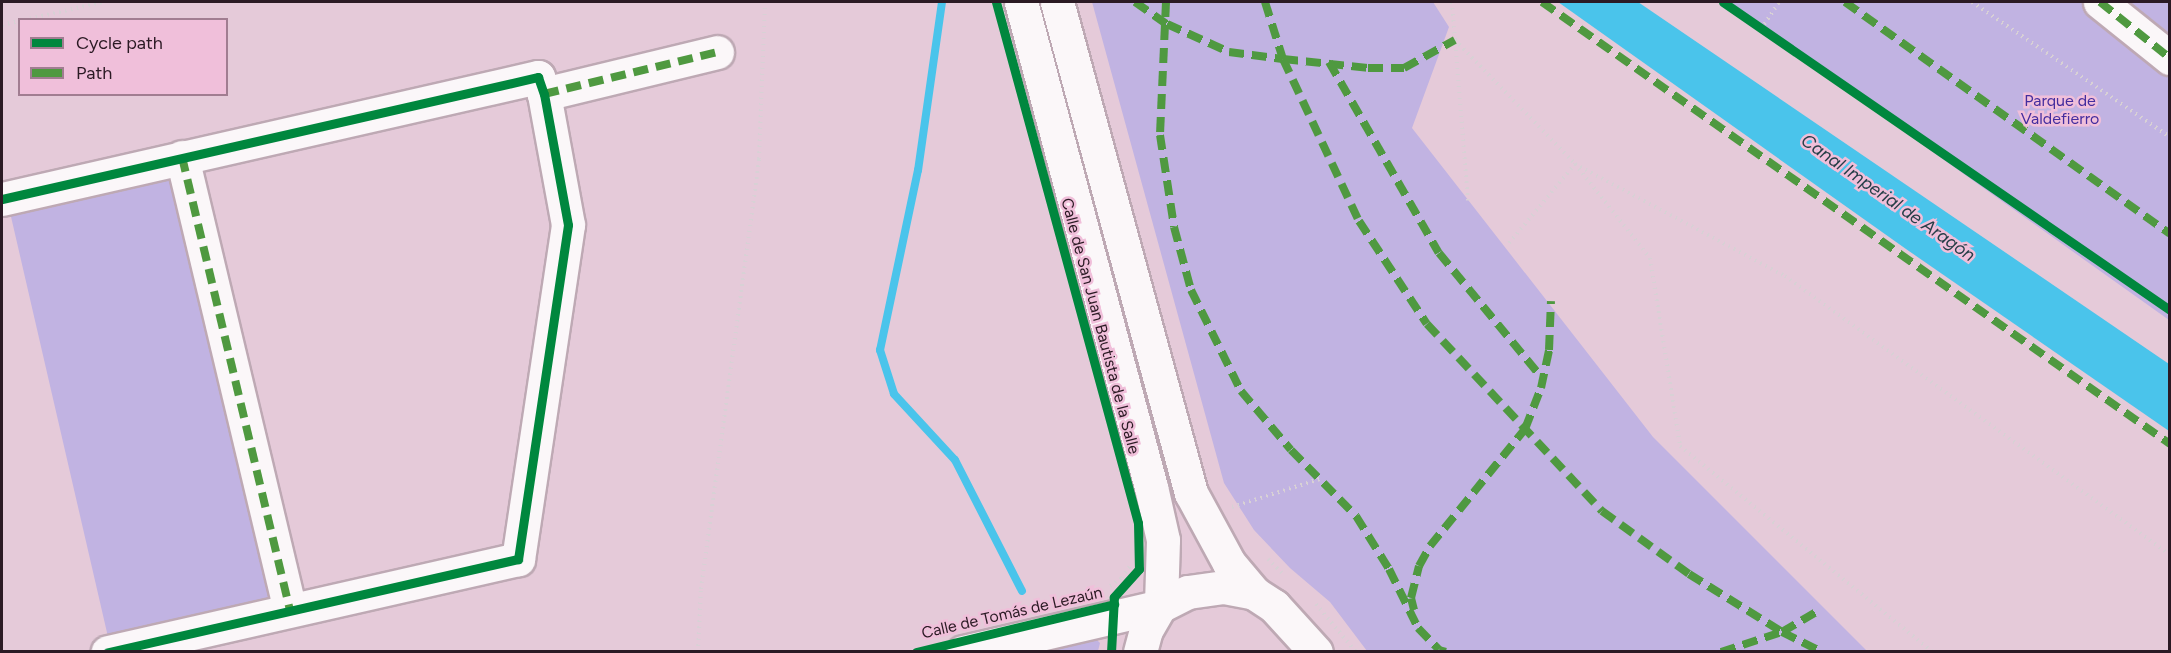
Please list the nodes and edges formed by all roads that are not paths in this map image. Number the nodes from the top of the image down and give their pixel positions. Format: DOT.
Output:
graph roads {
  1 [pos="1021,2"];
  2 [pos="1056,2"];
  3 [pos="2100,2"];
  4 [pos="717,52"];
  5 [pos="2169,58"];
  6 [pos="544,94"];
  7 [pos="182,157"];
  8 [pos="2,199"];
  9 [pos="1254,593"];
  10 [pos="1161,606"];
  11 [pos="290,609"];
  12 [pos="107,651"];
  13 [pos="963,651"];
  14 [pos="1140,651"];
  15 [pos="1316,651"];
  1 -- 10 [label="street, Calle de San Juan Bautista de la Salle"];
  2 -- 9 [label="street"];
  3 -- 5 [label="street"];
  4 -- 6 [label="street"];
  6 -- 7 [label="street"];
  6 -- 11 [label="street"];
  7 -- 8 [label="street"];
  7 -- 11 [label="street"];
  9 -- 10 [label="street"];
  9 -- 15 [label="street"];
  10 -- 13 [label="street, Calle de Tomás de Lezaún"];
  10 -- 14 [label="street, Calle de San Juan Bautista de la Salle"];
  11 -- 12 [label="street"];
}
